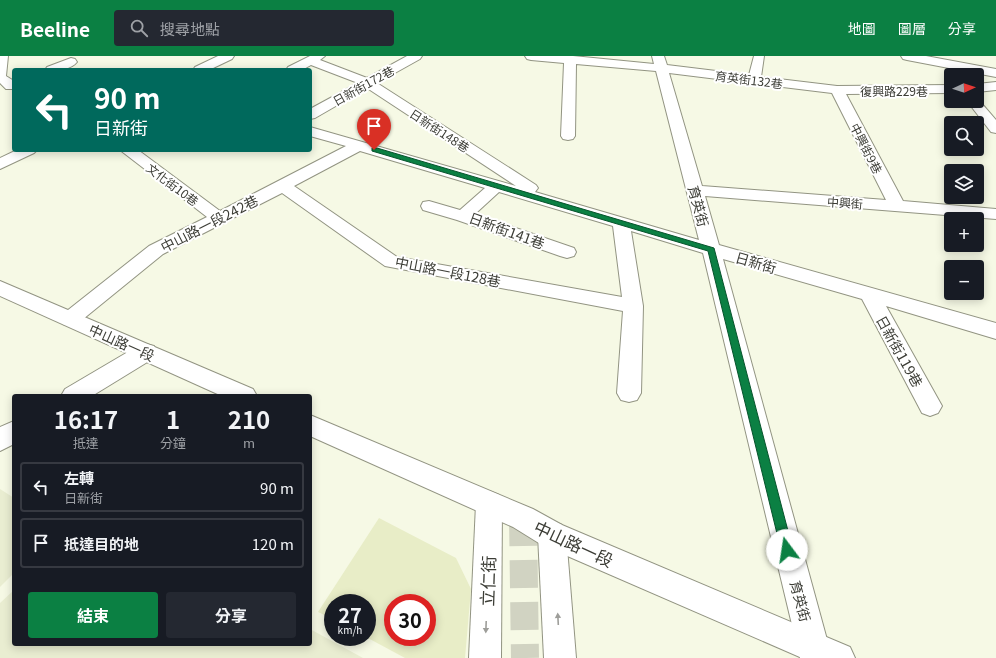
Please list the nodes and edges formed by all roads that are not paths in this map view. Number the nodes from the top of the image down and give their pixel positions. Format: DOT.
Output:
graph roads {
  1 [pos="1,56"];
  2 [pos="228,56"];
  3 [pos="416,56"];
  4 [pos="531,56"];
  5 [pos="907,56"];
  6 [pos="759,57"];
  7 [pos="314,58"];
  8 [pos="570,59"];
  9 [pos="71,62"];
  10 [pos="660,62"];
  11 [pos="56,68"];
  12 [pos="203,68"];
  13 [pos="296,68"];
  14 [pos="996,73"];
  15 [pos="754,79"];
  16 [pos="366,82"];
  17 [pos="12,86"];
  18 [pos="996,86"];
  19 [pos="984,87"];
  20 [pos="944,89"];
  21 [pos="837,90"];
  22 [pos="980,108"];
  23 [pos="312,114"];
  24 [pos="996,128"];
  25 [pos="312,132"];
  26 [pos="568,136"];
  27 [pos="359,145"];
  28 [pos="25,152"];
  29 [pos="131,152"];
  30 [pos="0,164"];
  31 [pos="283,186"];
  32 [pos="496,186"];
  33 [pos="695,190"];
  34 [pos="551,202"];
  35 [pos="429,206"];
  36 [pos="897,206"];
  37 [pos="996,214"];
  38 [pos="463,216"];
  39 [pos="219,218"];
  40 [pos="621,223"];
  41 [pos="711,249"];
  42 [pos="567,252"];
  43 [pos="0,288"];
  44 [pos="870,296"];
  45 [pos="633,306"];
  46 [pos="70,319"];
  47 [pos="996,331"];
  48 [pos="146,352"];
  49 [pos="629,393"];
  50 [pos="76,394"];
  51 [pos="240,394"];
  52 [pos="930,406"];
  53 [pos="312,426"];
  54 [pos="12,432"];
  55 [pos="0,440"];
  56 [pos="489,504"];
  57 [pos="552,535"];
  58 [pos="823,654"];
  59 [pos="485,658"];
  60 [pos="560,658"];
  1 -- 17 [label="street"];
  2 -- 12 [label="street"];
  3 -- 16 [label="street, 日新街172巷"];
  4 -- 8 [label="street, 育英街132巷"];
  5 -- 14 [label="street"];
  6 -- 15 [label="street"];
  7 -- 13 [label="street"];
  7 -- 16 [label="street, 日新街148巷"];
  8 -- 10 [label="street, 育英街132巷"];
  8 -- 26 [label="street"];
  9 -- 11 [label="street"];
  10 -- 15 [label="street, 育英街132巷"];
  10 -- 33 [label="street, 育英街"];
  15 -- 21 [label="street, 育英街132巷"];
  16 -- 23 [label="street, 日新街172巷"];
  16 -- 34 [label="street, 日新街148巷"];
  18 -- 19 [label="street"];
  20 -- 21 [label="street, 復興路229巷"];
  21 -- 36 [label="street, 中興街9巷"];
  22 -- 24 [label="street"];
  25 -- 27 [label="street, 日新街"];
  27 -- 31 [label="street, 中山路一段242巷"];
  27 -- 32 [label="street, 日新街"];
  28 -- 30 [label="street"];
  29 -- 39 [label="street, 文化街10巷"];
  31 -- 39 [label="street, 中山路一段242巷"];
  31 -- 45 [label="street, 中山路一段128巷"];
  32 -- 34 [label="street, 日新街"];
  32 -- 38 [label="street, 日新街141巷"];
  33 -- 36 [label="street, 中興街"];
  33 -- 41 [label="street, 育英街"];
  34 -- 40 [label="street, 日新街"];
  35 -- 38 [label="street"];
  36 -- 37 [label="street, 中興街"];
  38 -- 42 [label="street, 日新街141巷"];
  39 -- 46 [label="street, 中山路一段242巷"];
  40 -- 41 [label="street, 日新街"];
  40 -- 45 [label="street"];
  41 -- 44 [label="street, 日新街"];
  41 -- 58 [label="street, 育英街"];
  43 -- 46 [label="street, 中山路一段"];
  44 -- 47 [label="street, 日新街"];
  44 -- 52 [label="street, 日新街119巷"];
  45 -- 49 [label="street"];
  46 -- 48 [label="street, 中山路一段"];
  48 -- 50 [label="street"];
  48 -- 51 [label="street, 中山路一段"];
  53 -- 56 [label="street, 中山路一段"];
  54 -- 55 [label="street"];
  56 -- 57 [label="street, 中山路一段"];
  56 -- 59 [label="street, 立仁街, one-way"];
  57 -- 58 [label="street, 中山路一段"];
  60 -- 57 [label="street, one-way"];
}
